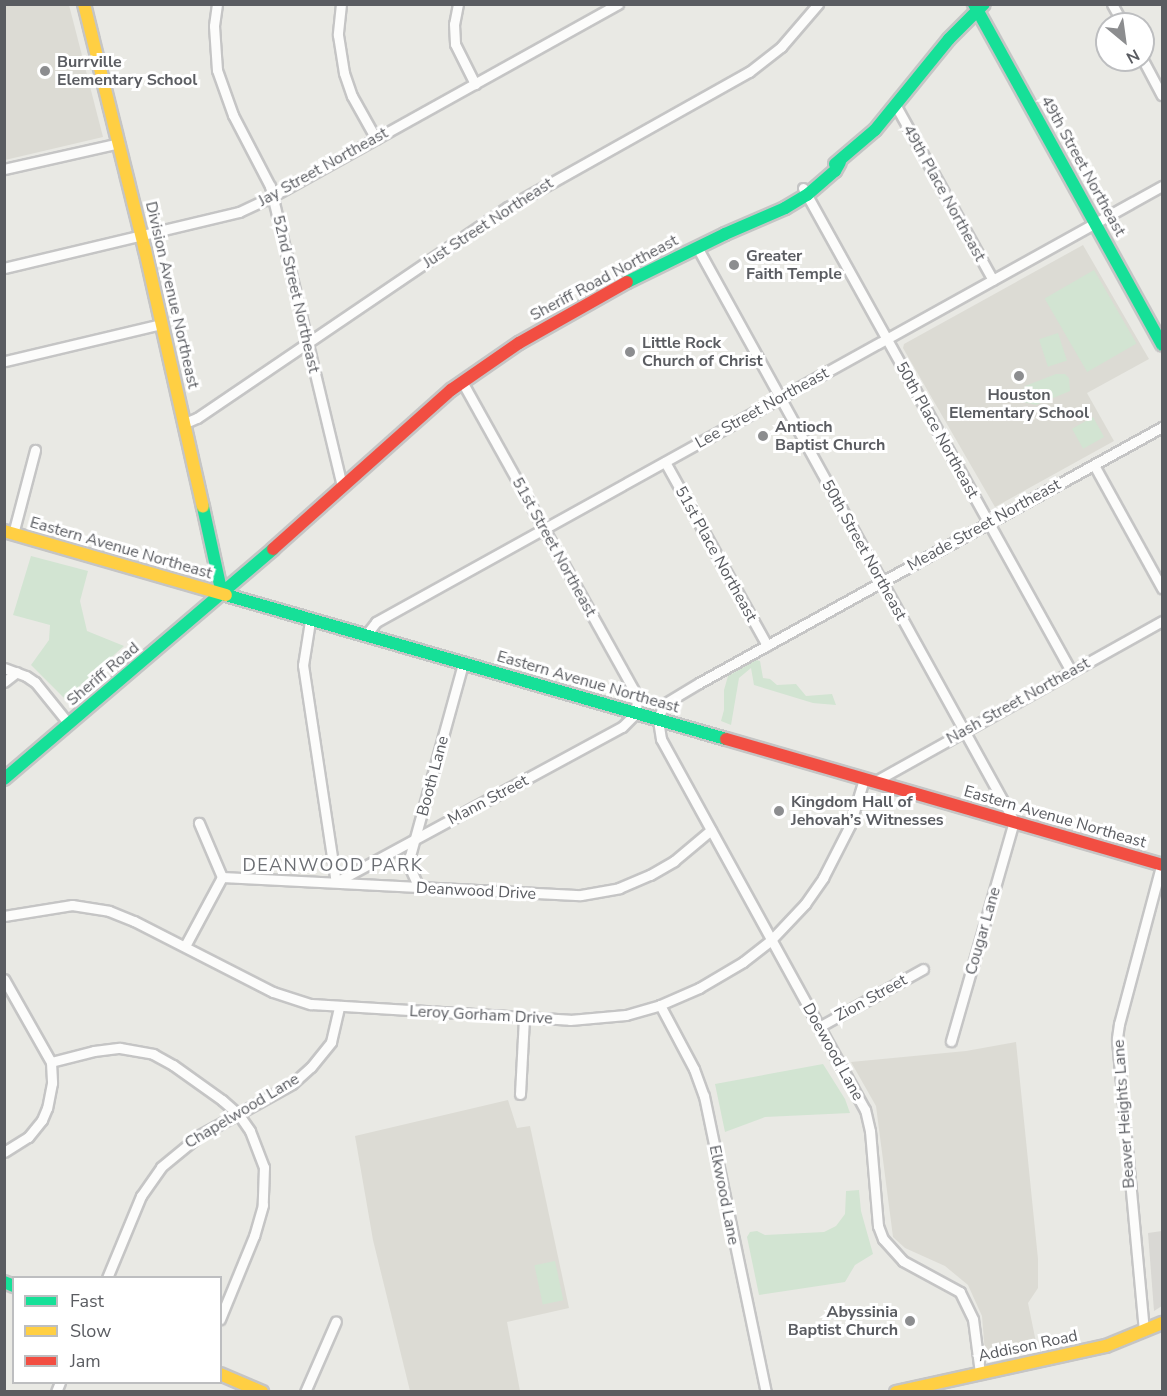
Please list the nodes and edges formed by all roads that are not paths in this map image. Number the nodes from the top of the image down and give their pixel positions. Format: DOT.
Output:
graph roads {
  1 [pos="84,4"];
  2 [pos="217,4"];
  3 [pos="341,4"];
  4 [pos="458,4"];
  5 [pos="618,4"];
  6 [pos="818,4"];
  7 [pos="994,4"];
  8 [pos="979,9"];
  9 [pos="1150,72"];
  10 [pos="476,84"];
  11 [pos="1162,95"];
  12 [pos="896,106"];
  13 [pos="376,139"];
  14 [pos="119,142"];
  15 [pos="4,169"];
  16 [pos="1162,186"];
  17 [pos="805,191"];
  18 [pos="273,196"];
  19 [pos="1096,223"];
  20 [pos="142,237"];
  21 [pos="697,247"];
  22 [pos="4,268"];
  23 [pos="993,280"];
  24 [pos="162,324"];
  25 [pos="887,339"];
  26 [pos="307,344"];
  27 [pos="1162,345"];
  28 [pos="5,361"];
  29 [pos="463,382"];
  30 [pos="780,398"];
  31 [pos="184,423"];
  32 [pos="1162,427"];
  33 [pos="35,450"];
  34 [pos="665,462"];
  35 [pos="1094,465"];
  36 [pos="342,486"];
  37 [pos="989,523"];
  38 [pos="544,529"];
  39 [pos="9,532"];
  40 [pos="882,582"];
  41 [pos="1162,588"];
  42 [pos="222,594"];
  43 [pos="310,621"];
  44 [pos="1162,621"];
  45 [pos="366,635"];
  46 [pos="767,645"];
  47 [pos="463,663"];
  48 [pos="4,668"];
  49 [pos="17,672"];
  50 [pos="1071,672"];
  51 [pos="4,682"];
  52 [pos="636,713"];
  53 [pos="658,719"];
  54 [pos="69,724"];
  55 [pos="964,731"];
  56 [pos="4,779"];
  57 [pos="869,780"];
  58 [pos="1014,821"];
  59 [pos="199,823"];
  60 [pos="711,830"];
  61 [pos="416,838"];
  62 [pos="1162,864"];
  63 [pos="222,877"];
  64 [pos="336,882"];
  65 [pos="419,888"];
  66 [pos="4,916"];
  67 [pos="771,940"];
  68 [pos="185,946"];
  69 [pos="923,969"];
  70 [pos="5,980"];
  71 [pos="660,1005"];
  72 [pos="339,1007"];
  73 [pos="524,1018"];
  74 [pos="819,1027"];
  75 [pos="951,1041"];
  76 [pos="51,1062"];
  77 [pos="520,1094"];
  78 [pos="239,1115"];
  79 [pos="4,1152"];
  80 [pos="108,1276"];
  81 [pos="222,1314"];
  82 [pos="336,1320"];
  83 [pos="1162,1323"];
  84 [pos="1144,1331"];
  85 [pos="980,1373"];
  86 [pos="222,1375"];
  87 [pos="262,1392"];
  88 [pos="304,1392"];
  89 [pos="766,1392"];
  90 [pos="896,1392"];
  1 -- 14 [label="main road, Division Avenue Northeast"];
  2 -- 18 [label="street, 52nd Street Northeast"];
  3 -- 13 [label="street"];
  4 -- 10 [label="street"];
  5 -- 10 [label="street, Jay Street Northeast"];
  6 -- 26 [label="street, Just Street Northeast"];
  7 -- 8 [label="main road, Sheriff Road Northeast"];
  8 -- 12 [label="main road, Sheriff Road Northeast"];
  8 -- 19 [label="main road, 49th Street Northeast"];
  9 -- 11 [label="street"];
  10 -- 13 [label="street, Jay Street Northeast"];
  12 -- 17 [label="main road, Sheriff Road Northeast"];
  12 -- 23 [label="street, 49th Place Northeast"];
  13 -- 18 [label="street, Jay Street Northeast"];
  14 -- 15 [label="street"];
  14 -- 20 [label="main road, Division Avenue Northeast"];
  16 -- 19 [label="street, Lee Street Northeast"];
  17 -- 21 [label="main road, Sheriff Road Northeast"];
  17 -- 25 [label="street, 50th Place Northeast"];
  18 -- 20 [label="street, Jay Street Northeast"];
  18 -- 26 [label="street, 52nd Street Northeast"];
  19 -- 23 [label="street, Lee Street Northeast"];
  19 -- 27 [label="main road, 49th Street Northeast"];
  20 -- 22 [label="street, Jay Street Northeast"];
  20 -- 24 [label="main road, Division Avenue Northeast"];
  21 -- 29 [label="main road, Sheriff Road Northeast"];
  21 -- 30 [label="street, 50th Street Northeast"];
  23 -- 25 [label="street, Lee Street Northeast"];
  24 -- 28 [label="street"];
  24 -- 31 [label="main road, Division Avenue Northeast"];
  25 -- 30 [label="street, Lee Street Northeast"];
  25 -- 37 [label="street, 50th Place Northeast"];
  26 -- 31 [label="street, Just Street Northeast"];
  26 -- 36 [label="street, 52nd Street Northeast"];
  29 -- 36 [label="main road, Sheriff Road Northeast"];
  29 -- 38 [label="street, 51st Street Northeast"];
  30 -- 34 [label="street, Lee Street Northeast"];
  30 -- 40 [label="street, 50th Street Northeast"];
  31 -- 42 [label="main road, Division Avenue Northeast"];
  32 -- 35 [label="street, Meade Street Northeast"];
  33 -- 39 [label="street"];
  34 -- 38 [label="street, Lee Street Northeast"];
  34 -- 46 [label="street, 51st Place Northeast"];
  35 -- 37 [label="street, Meade Street Northeast"];
  35 -- 41 [label="street"];
  36 -- 42 [label="main road, Sheriff Road Northeast"];
  37 -- 40 [label="street, Meade Street Northeast"];
  37 -- 50 [label="street, 50th Place Northeast"];
  38 -- 45 [label="street, Lee Street Northeast"];
  38 -- 52 [label="street, 51st Street Northeast"];
  39 -- 42 [label="main road, Eastern Avenue Northeast"];
  40 -- 46 [label="street, Meade Street Northeast"];
  40 -- 55 [label="street, 50th Street Northeast"];
  42 -- 43 [label="main road, Eastern Avenue Northeast"];
  42 -- 54 [label="main road, Sheriff Road"];
  43 -- 45 [label="main road, Eastern Avenue Northeast"];
  43 -- 64 [label="street"];
  44 -- 50 [label="street, Nash Street Northeast"];
  45 -- 47 [label="main road, Eastern Avenue Northeast"];
  46 -- 53 [label="street, Meade Street Northeast"];
  47 -- 52 [label="main road, Eastern Avenue Northeast"];
  47 -- 61 [label="street, Booth Lane"];
  48 -- 49 [label="street"];
  49 -- 51 [label="street"];
  49 -- 54 [label="street"];
  50 -- 55 [label="street, Nash Street Northeast"];
  52 -- 53 [label="main road, Eastern Avenue Northeast"];
  52 -- 61 [label="street, Mann Street"];
  53 -- 57 [label="main road, Eastern Avenue Northeast"];
  53 -- 60 [label="street, Doewood Lane"];
  54 -- 56 [label="main road, Sheriff Road"];
  55 -- 57 [label="street, Nash Street Northeast"];
  55 -- 58 [label="street, 50th Street Northeast"];
  57 -- 58 [label="main road, Eastern Avenue Northeast"];
  57 -- 67 [label="street, Leroy Gorham Drive"];
  58 -- 62 [label="main road, Eastern Avenue Northeast"];
  58 -- 75 [label="street, Cougar Lane"];
  59 -- 63 [label="street"];
  60 -- 65 [label="street, Deanwood Drive"];
  60 -- 67 [label="street, Doewood Lane"];
  61 -- 64 [label="street, Mann Street"];
  61 -- 65 [label="street, Booth Lane"];
  62 -- 84 [label="street, Beaver Heights Lane"];
  63 -- 64 [label="street, Deanwood Drive"];
  63 -- 68 [label="street"];
  64 -- 65 [label="street, Deanwood Drive"];
  66 -- 68 [label="street, Leroy Gorham Drive"];
  67 -- 71 [label="street, Leroy Gorham Drive"];
  67 -- 74 [label="street, Doewood Lane"];
  68 -- 72 [label="street, Leroy Gorham Drive"];
  69 -- 74 [label="street, Zion Street"];
  70 -- 76 [label="street"];
  71 -- 73 [label="street, Leroy Gorham Drive"];
  71 -- 89 [label="street, Elkwood Lane"];
  72 -- 73 [label="street, Leroy Gorham Drive"];
  72 -- 78 [label="street, Chapelwood Lane"];
  73 -- 77 [label="street"];
  74 -- 85 [label="street, Doewood Lane"];
  76 -- 78 [label="street"];
  76 -- 79 [label="street"];
  78 -- 80 [label="street, Chapelwood Lane"];
  78 -- 81 [label="street"];
  82 -- 88 [label="street"];
  83 -- 84 [label="main road, Addison Road"];
  84 -- 85 [label="main road, Addison Road"];
  85 -- 90 [label="main road, Addison Road"];
  86 -- 87 [label="main road"];
}
